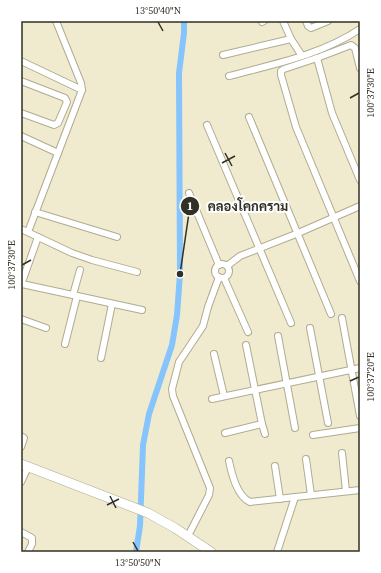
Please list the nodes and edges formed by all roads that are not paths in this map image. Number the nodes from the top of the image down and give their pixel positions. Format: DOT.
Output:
graph roads {
  1 [pos="56,21"];
  2 [pos="283,21"];
  3 [pos="306,21"];
  4 [pos="328,21"];
  5 [pos="360,29"];
  6 [pos="291,39"];
  7 [pos="222,55"];
  8 [pos="302,56"];
  9 [pos="317,58"];
  10 [pos="21,61"];
  11 [pos="360,68"];
  12 [pos="229,76"];
  13 [pos="21,81"];
  14 [pos="82,90"];
  15 [pos="21,113"];
  16 [pos="249,117"];
  17 [pos="207,125"];
  18 [pos="21,136"];
  19 [pos="58,153"];
  20 [pos="360,180"];
  21 [pos="189,193"];
  22 [pos="360,206"];
  23 [pos="35,212"];
  24 [pos="334,218"];
  25 [pos="21,229"];
  26 [pos="28,232"];
  27 [pos="296,234"];
  28 [pos="38,237"];
  29 [pos="117,237"];
  30 [pos="259,248"];
  31 [pos="219,264"];
  32 [pos="227,266"];
  33 [pos="80,270"];
  34 [pos="137,272"];
  35 [pos="221,277"];
  36 [pos="360,281"];
  37 [pos="21,284"];
  38 [pos="75,296"];
  39 [pos="112,304"];
  40 [pos="142,310"];
  41 [pos="331,314"];
  42 [pos="342,318"];
  43 [pos="21,320"];
  44 [pos="291,323"];
  45 [pos="46,328"];
  46 [pos="310,328"];
  47 [pos="248,332"];
  48 [pos="278,336"];
  49 [pos="65,344"];
  50 [pos="246,345"];
  51 [pos="214,354"];
  52 [pos="101,358"];
  53 [pos="360,368"];
  54 [pos="351,370"];
  55 [pos="319,376"];
  56 [pos="287,382"];
  57 [pos="255,389"];
  58 [pos="224,396"];
  59 [pos="212,399"];
  60 [pos="360,416"];
  61 [pos="328,423"];
  62 [pos="262,424"];
  63 [pos="295,428"];
  64 [pos="360,428"];
  65 [pos="225,434"];
  66 [pos="265,434"];
  67 [pos="313,435"];
  68 [pos="21,436"];
  69 [pos="21,447"];
  70 [pos="342,453"];
  71 [pos="306,460"];
  72 [pos="229,461"];
  73 [pos="24,465"];
  74 [pos="275,466"];
  75 [pos="21,482"];
  76 [pos="360,490"];
  77 [pos="346,491"];
  78 [pos="311,495"];
  79 [pos="295,497"];
  80 [pos="280,499"];
  81 [pos="21,532"];
  82 [pos="188,536"];
  83 [pos="28,552"];
  84 [pos="211,552"];
  85 [pos="277,552"];
  1 -- 14 [label="street"];
  2 -- 6 [label="street"];
  3 -- 4 [label="street"];
  5 -- 8 [label="street"];
  6 -- 7 [label="street"];
  6 -- 8 [label="street"];
  8 -- 12 [label="street"];
  9 -- 11 [label="street"];
  9 -- 20 [label="street"];
  9 -- 24 [label="street"];
  10 -- 14 [label="street"];
  13 -- 15 [label="street"];
  14 -- 19 [label="street"];
  16 -- 27 [label="street"];
  17 -- 30 [label="street"];
  18 -- 19 [label="street"];
  19 -- 23 [label="street"];
  21 -- 31 [label="street"];
  22 -- 24 [label="street"];
  23 -- 26 [label="street"];
  23 -- 29 [label="street"];
  24 -- 27 [label="street"];
  24 -- 36 [label="street"];
  25 -- 26 [label="street"];
  26 -- 28 [label="street"];
  27 -- 30 [label="street"];
  27 -- 41 [label="street"];
  28 -- 34 [label="street"];
  28 -- 37 [label="street"];
  30 -- 32 [label="street"];
  30 -- 44 [label="street"];
  31 -- 32 [label="street"];
  31 -- 35 [label="street"];
  32 -- 35 [label="street"];
  33 -- 38 [label="street"];
  35 -- 47 [label="street"];
  35 -- 82 [label="street"];
  37 -- 38 [label="street"];
  38 -- 39 [label="street"];
  38 -- 49 [label="street"];
  39 -- 40 [label="street"];
  39 -- 52 [label="street"];
  42 -- 54 [label="street"];
  43 -- 45 [label="street"];
  46 -- 55 [label="street"];
  48 -- 56 [label="street"];
  50 -- 57 [label="street"];
  51 -- 58 [label="street"];
  53 -- 54 [label="street"];
  54 -- 55 [label="street"];
  54 -- 60 [label="street"];
  55 -- 56 [label="street"];
  55 -- 61 [label="street"];
  56 -- 57 [label="street"];
  56 -- 63 [label="street"];
  57 -- 58 [label="street"];
  57 -- 62 [label="street"];
  58 -- 59 [label="street"];
  62 -- 65 [label="street"];
  62 -- 66 [label="street"];
  64 -- 67 [label="street"];
  68 -- 69 [label="street"];
  70 -- 77 [label="street"];
  71 -- 78 [label="street"];
  72 -- 80 [label="street"];
  73 -- 75 [label="street"];
  73 -- 82 [label="street"];
  74 -- 80 [label="street"];
  76 -- 77 [label="street"];
  77 -- 78 [label="street"];
  78 -- 79 [label="street"];
  79 -- 80 [label="street"];
  79 -- 85 [label="street"];
  81 -- 83 [label="street"];
  82 -- 84 [label="street"];
}
